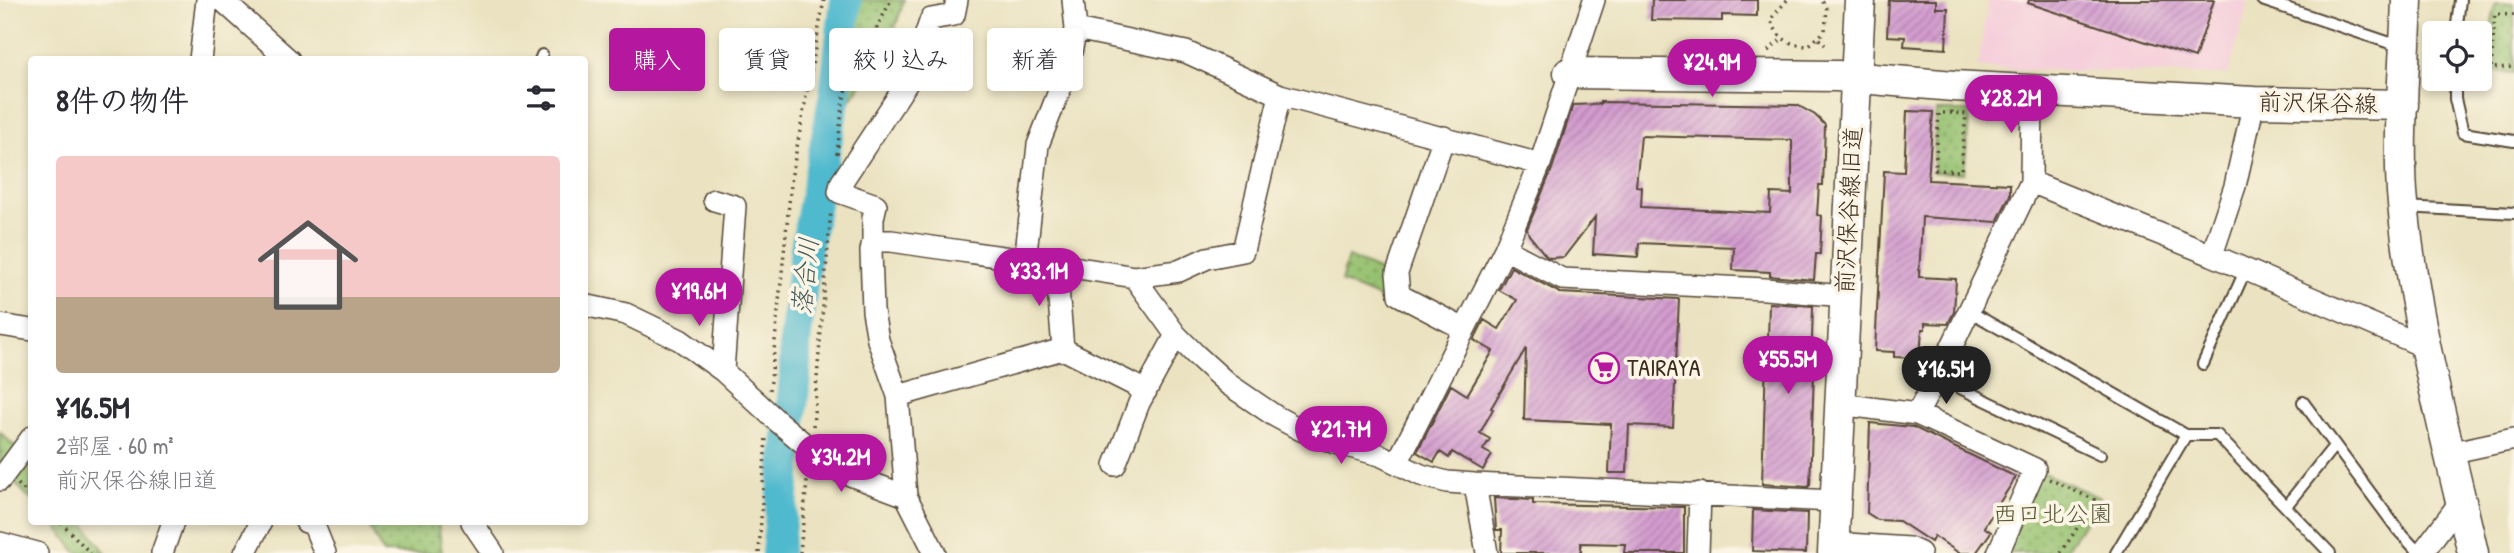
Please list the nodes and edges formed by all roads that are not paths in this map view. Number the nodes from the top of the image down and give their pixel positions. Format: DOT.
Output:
graph roads {
  1 [pos="207,0"];
  2 [pos="222,0"];
  3 [pos="957,0"];
  4 [pos="1073,0"];
  5 [pos="1594,0"];
  6 [pos="1860,0"];
  7 [pos="2262,0"];
  8 [pos="2407,0"];
  9 [pos="2460,0"];
  10 [pos="2457,21"];
  11 [pos="1076,28"];
  12 [pos="1083,30"];
  13 [pos="2405,48"];
  14 [pos="200,56"];
  15 [pos="285,56"];
  16 [pos="1569,73"];
  17 [pos="1855,77"];
  18 [pos="2032,89"];
  19 [pos="1059,91"];
  20 [pos="2455,91"];
  21 [pos="1280,95"];
  22 [pos="2254,102"];
  23 [pos="2403,105"];
  24 [pos="1444,137"];
  25 [pos="2514,141"];
  26 [pos="1539,164"];
  27 [pos="2031,182"];
  28 [pos="714,200"];
  29 [pos="2404,207"];
  30 [pos="2514,214"];
  31 [pos="873,241"];
  32 [pos="1505,249"];
  33 [pos="2212,254"];
  34 [pos="1025,262"];
  35 [pos="1056,263"];
  36 [pos="2246,269"];
  37 [pos="1134,277"];
  38 [pos="1844,296"];
  39 [pos="588,306"];
  40 [pos="1969,311"];
  41 [pos="0,326"];
  42 [pos="1464,329"];
  43 [pos="28,330"];
  44 [pos="1176,335"];
  45 [pos="2425,347"];
  46 [pos="1063,349"];
  47 [pos="2203,364"];
  48 [pos="723,371"];
  49 [pos="1937,377"];
  50 [pos="1146,391"];
  51 [pos="898,396"];
  52 [pos="2303,402"];
  53 [pos="1839,404"];
  54 [pos="1917,414"];
  55 [pos="2186,435"];
  56 [pos="2514,439"];
  57 [pos="28,442"];
  58 [pos="2334,446"];
  59 [pos="2449,453"];
  60 [pos="2100,456"];
  61 [pos="1397,463"];
  62 [pos="1115,465"];
  63 [pos="0,480"];
  64 [pos="1475,484"];
  65 [pos="1700,493"];
  66 [pos="906,496"];
  67 [pos="1834,501"];
  68 [pos="2461,501"];
  69 [pos="2286,506"];
  70 [pos="172,525"];
  71 [pos="259,525"];
  72 [pos="314,525"];
  73 [pos="474,525"];
  74 [pos="0,543"];
  75 [pos="1833,548"];
  76 [pos="37,553"];
  77 [pos="162,553"];
  78 [pos="245,553"];
  79 [pos="325,553"];
  80 [pos="493,553"];
  81 [pos="935,553"];
  82 [pos="1487,553"];
  83 [pos="1698,553"];
  84 [pos="1920,553"];
  85 [pos="1998,553"];
  86 [pos="2116,553"];
  87 [pos="2330,553"];
  88 [pos="2421,553"];
  89 [pos="2473,553"];
  1 -- 14 [label="street"];
  2 -- 15 [label="street"];
  3 -- 31 [label="street"];
  4 -- 11 [label="street"];
  5 -- 16 [label="street"];
  6 -- 17 [label="main road"];
  7 -- 13 [label="lane"];
  8 -- 13 [label="main road"];
  9 -- 10 [label="lane"];
  12 -- 21 [label="street"];
  13 -- 23 [label="main road"];
  16 -- 17 [label="main road, 前沢保谷線"];
  16 -- 26 [label="street"];
  17 -- 18 [label="main road, 前沢保谷線"];
  17 -- 38 [label="main road, 前沢保谷線旧道"];
  18 -- 22 [label="main road, 前沢保谷線"];
  18 -- 27 [label="street"];
  19 -- 34 [label="street"];
  20 -- 25 [label="lane"];
  21 -- 24 [label="street"];
  21 -- 37 [label="street"];
  22 -- 23 [label="main road, 前沢保谷線"];
  22 -- 33 [label="street"];
  23 -- 29 [label="main road, 前沢保谷線"];
  24 -- 26 [label="street"];
  24 -- 42 [label="street"];
  26 -- 32 [label="street"];
  27 -- 33 [label="street"];
  27 -- 40 [label="street"];
  28 -- 48 [label="street"];
  29 -- 30 [label="lane"];
  29 -- 45 [label="main road, 前沢保谷線"];
  31 -- 34 [label="street"];
  31 -- 51 [label="street"];
  32 -- 38 [label="street"];
  32 -- 42 [label="street"];
  33 -- 36 [label="street"];
  34 -- 35 [label="street"];
  35 -- 37 [label="street"];
  35 -- 46 [label="street"];
  36 -- 45 [label="street"];
  36 -- 47 [label="lane"];
  37 -- 44 [label="street"];
  38 -- 53 [label="main road, 前沢保谷線旧道"];
  39 -- 48 [label="street"];
  40 -- 49 [label="street"];
  40 -- 55 [label="lane"];
  41 -- 43 [label="street"];
  42 -- 61 [label="street"];
  44 -- 50 [label="street"];
  44 -- 61 [label="street"];
  45 -- 59 [label="main road, 前沢保谷線"];
  46 -- 50 [label="street"];
  46 -- 51 [label="street"];
  48 -- 66 [label="street"];
  49 -- 54 [label="street"];
  49 -- 60 [label="lane"];
  50 -- 62 [label="street"];
  51 -- 66 [label="street"];
  52 -- 58 [label="lane"];
  53 -- 54 [label="street"];
  53 -- 67 [label="main road, 前沢保谷線旧道"];
  54 -- 85 [label="street"];
  55 -- 69 [label="lane"];
  55 -- 86 [label="lane"];
  56 -- 59 [label="street"];
  57 -- 63 [label="street"];
  58 -- 69 [label="lane"];
  58 -- 88 [label="lane"];
  59 -- 68 [label="main road, 前沢保谷線"];
  61 -- 64 [label="street"];
  64 -- 65 [label="street"];
  64 -- 82 [label="street"];
  65 -- 67 [label="street"];
  65 -- 83 [label="street"];
  66 -- 81 [label="street"];
  67 -- 75 [label="main road, 前沢保谷線旧道"];
  68 -- 88 [label="street"];
  68 -- 89 [label="main road, 前沢保谷線"];
  69 -- 87 [label="lane"];
  70 -- 77 [label="street"];
  71 -- 78 [label="street"];
  72 -- 79 [label="street"];
  73 -- 80 [label="street"];
  74 -- 76 [label="street"];
  75 -- 84 [label="street"];
}
